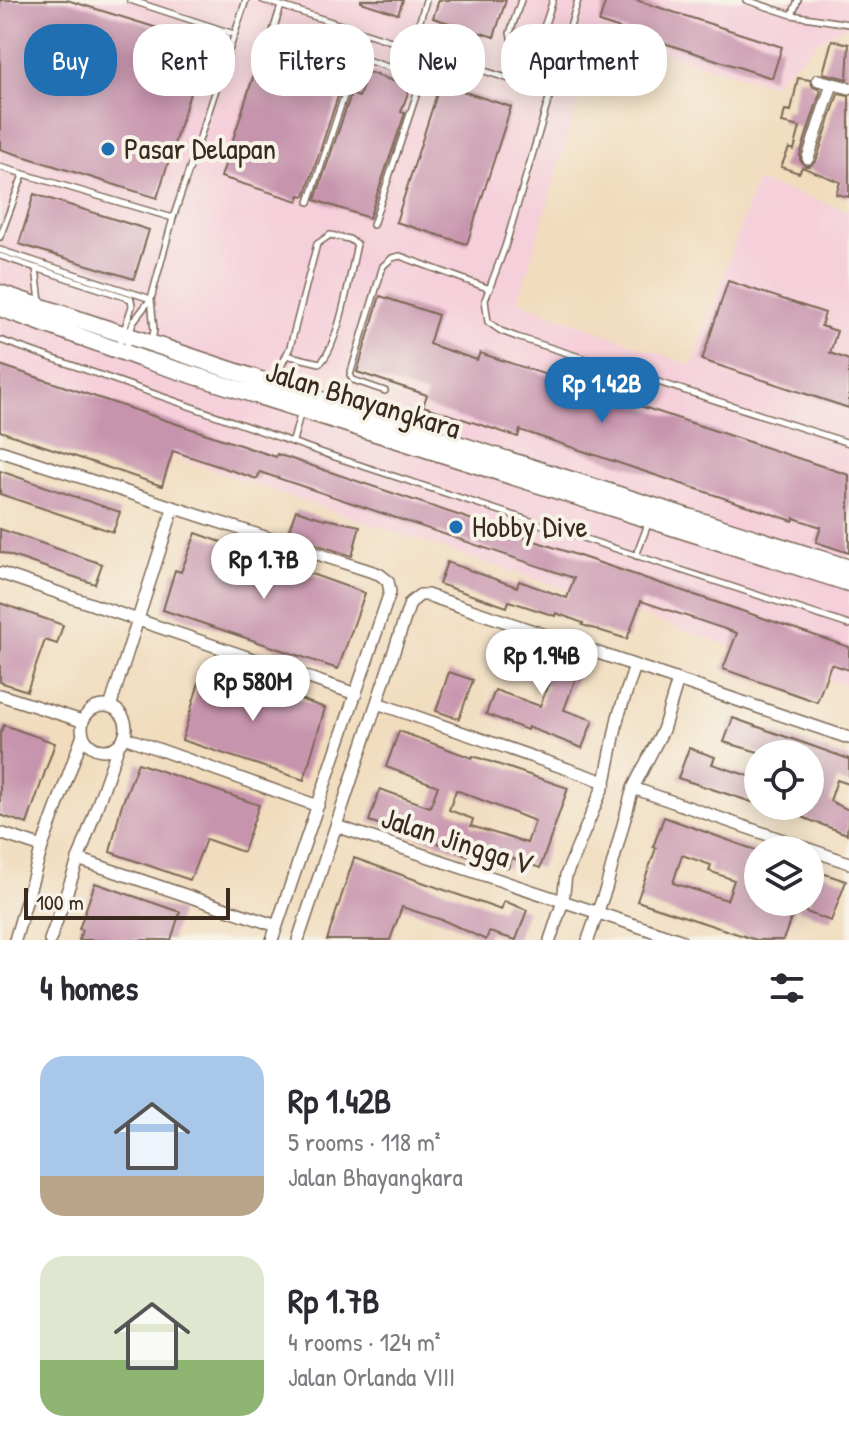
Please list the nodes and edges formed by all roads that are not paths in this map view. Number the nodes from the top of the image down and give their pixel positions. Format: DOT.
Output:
graph roads {
  1 [pos="130,0"];
  2 [pos="246,0"];
  3 [pos="263,0"];
  4 [pos="426,0"];
  5 [pos="521,0"];
  6 [pos="553,0"];
  7 [pos="578,0"];
  8 [pos="746,0"];
  9 [pos="798,0"];
  10 [pos="281,6"];
  11 [pos="792,15"];
  12 [pos="203,24"];
  13 [pos="275,24"];
  14 [pos="339,24"];
  15 [pos="419,24"];
  16 [pos="571,24"];
  17 [pos="849,24"];
  18 [pos="235,31"];
  19 [pos="818,80"];
  20 [pos="832,84"];
  21 [pos="849,88"];
  22 [pos="213,96"];
  23 [pos="344,96"];
  24 [pos="416,96"];
  25 [pos="549,96"];
  26 [pos="808,158"];
  27 [pos="0,167"];
  28 [pos="23,175"];
  29 [pos="309,202"];
  30 [pos="173,218"];
  31 [pos="373,225"];
  32 [pos="0,237"];
  33 [pos="0,250"];
  34 [pos="0,256"];
  35 [pos="36,268"];
  36 [pos="490,289"];
  37 [pos="0,293"];
  38 [pos="151,299"];
  39 [pos="41,307"];
  40 [pos="0,308"];
  41 [pos="0,340"];
  42 [pos="123,344"];
  43 [pos="148,352"];
  44 [pos="286,355"];
  45 [pos="273,384"];
  46 [pos="385,391"];
  47 [pos="302,410"];
  48 [pos="293,441"];
  49 [pos="849,443"];
  50 [pos="0,451"];
  51 [pos="173,509"];
  52 [pos="650,519"];
  53 [pos="636,556"];
  54 [pos="849,568"];
  55 [pos="0,573"];
  56 [pos="849,583"];
  57 [pos="138,620"];
  58 [pos="849,625"];
  59 [pos="635,666"];
  60 [pos="678,680"];
  61 [pos="356,694"];
  62 [pos="0,695"];
  63 [pos="377,703"];
  64 [pos="110,707"];
  65 [pos="82,721"];
  66 [pos="83,735"];
  67 [pos="849,738"];
  68 [pos="121,740"];
  69 [pos="605,782"];
  70 [pos="633,788"];
  71 [pos="318,806"];
  72 [pos="336,826"];
  73 [pos="0,833"];
  74 [pos="42,847"];
  75 [pos="78,859"];
  76 [pos="849,863"];
  77 [pos="563,901"];
  78 [pos="598,913"];
  79 [pos="277,926"];
  80 [pos="15,940"];
  81 [pos="50,940"];
  82 [pos="272,940"];
  83 [pos="298,940"];
  84 [pos="550,940"];
  85 [pos="588,940"];
  86 [pos="680,940"];
  1 -- 12 [label="lane"];
  2 -- 18 [label="lane"];
  3 -- 10 [label="lane"];
  4 -- 15 [label="lane"];
  5 -- 6 [label="lane"];
  7 -- 16 [label="lane"];
  8 -- 11 [label="lane"];
  9 -- 11 [label="lane"];
  10 -- 13 [label="lane"];
  10 -- 14 [label="lane"];
  11 -- 17 [label="lane"];
  19 -- 20 [label="street"];
  20 -- 21 [label="street"];
  20 -- 26 [label="street"];
  22 -- 30 [label="lane"];
  23 -- 29 [label="lane"];
  24 -- 31 [label="lane"];
  25 -- 36 [label="lane"];
  27 -- 28 [label="lane"];
  28 -- 30 [label="lane"];
  28 -- 32 [label="lane"];
  30 -- 38 [label="lane"];
  33 -- 38 [label="lane"];
  34 -- 35 [label="lane"];
  35 -- 39 [label="lane"];
  35 -- 42 [label="lane"];
  36 -- 46 [label="lane"];
  36 -- 49 [label="lane"];
  37 -- 39 [label="main road, Jalan Bhayangkara"];
  38 -- 42 [label="lane"];
  38 -- 43 [label="lane"];
  39 -- 42 [label="main road, Jalan Bhayangkara"];
  40 -- 42 [label="main road, Jalan Bhayangkara"];
  41 -- 48 [label="lane"];
  42 -- 43 [label="main road, Jalan Bhayangkara"];
  43 -- 45 [label="main road, Jalan Bhayangkara"];
  43 -- 47 [label="main road, Jalan Bhayangkara"];
  44 -- 44 [label="lane"];
  44 -- 45 [label="lane"];
  45 -- 54 [label="main road, Jalan Bhayangkara"];
  47 -- 48 [label="lane"];
  47 -- 52 [label="main road, Jalan Bhayangkara"];
  48 -- 53 [label="lane"];
  50 -- 51 [label="street"];
  51 -- 57 [label="street"];
  51 -- 61 [label="street"];
  52 -- 53 [label="lane"];
  52 -- 56 [label="main road, Jalan Bhayangkara"];
  53 -- 58 [label="lane"];
  55 -- 57 [label="street"];
  57 -- 61 [label="street"];
  57 -- 64 [label="street"];
  59 -- 60 [label="street"];
  59 -- 63 [label="street"];
  59 -- 69 [label="street"];
  60 -- 67 [label="street"];
  60 -- 70 [label="street"];
  61 -- 71 [label="street"];
  62 -- 65 [label="street"];
  63 -- 69 [label="street"];
  63 -- 72 [label="street"];
  64 -- 65 [label="street"];
  64 -- 68 [label="street"];
  65 -- 66 [label="street"];
  66 -- 68 [label="street"];
  66 -- 74 [label="street"];
  68 -- 71 [label="street"];
  68 -- 75 [label="street"];
  69 -- 77 [label="street"];
  70 -- 76 [label="street"];
  70 -- 78 [label="street"];
  71 -- 79 [label="street"];
  72 -- 77 [label="street, Jalan Jingga V"];
  72 -- 83 [label="street"];
  73 -- 74 [label="street"];
  74 -- 80 [label="street"];
  75 -- 79 [label="street"];
  75 -- 81 [label="street"];
  77 -- 78 [label="street, Jalan Jingga V"];
  77 -- 84 [label="street"];
  78 -- 85 [label="street"];
  78 -- 86 [label="street, Jalan Jingga V"];
  79 -- 82 [label="street"];
}
